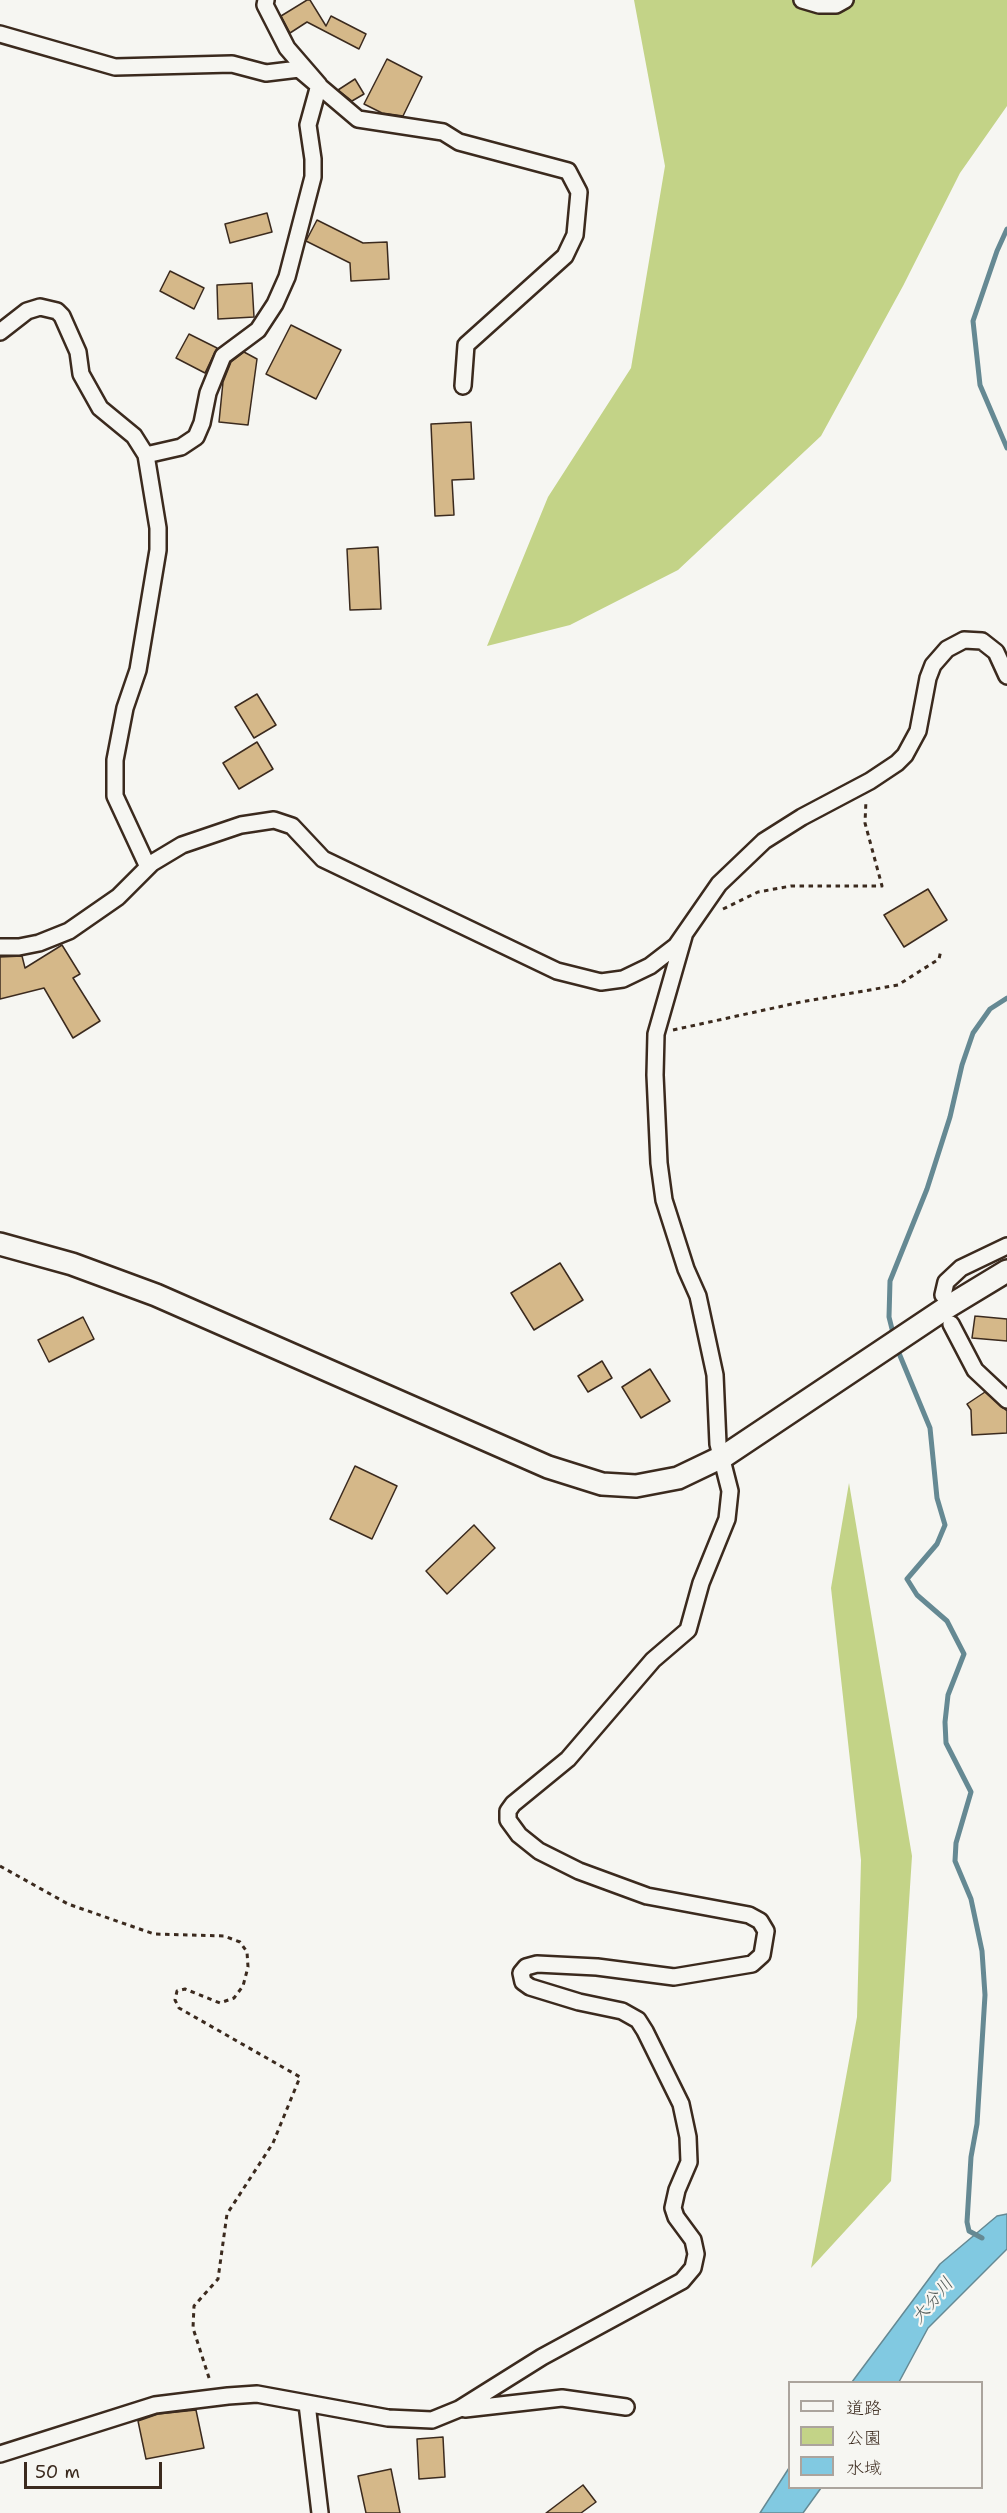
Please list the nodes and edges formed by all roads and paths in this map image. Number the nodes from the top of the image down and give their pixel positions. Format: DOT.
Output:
graph roads {
  1 [pos="266,0"];
  2 [pos="802,0"];
  3 [pos="845,0"];
  4 [pos="0,34"];
  5 [pos="319,85"];
  6 [pos="0,332"];
  7 [pos="463,386"];
  8 [pos="146,455"];
  9 [pos="1007,675"];
  10 [pos="870,781"];
  11 [pos="148,867"];
  12 [pos="720,911"];
  13 [pos="684,936"];
  14 [pos="0,947"];
  15 [pos="941,950"];
  16 [pos="656,1034"];
  17 [pos="0,1244"];
  18 [pos="1007,1246"];
  19 [pos="1007,1271"];
  20 [pos="946,1309"];
  21 [pos="1007,1400"];
  22 [pos="720,1458"];
  23 [pos="0,1866"];
  24 [pos="216,2397"];
  25 [pos="307,2404"];
  26 [pos="626,2407"];
  27 [pos="459,2409"];
  28 [pos="0,2454"];
  29 [pos="320,2513"];
  1 -- 5 [label="street"];
  2 -- 3 [label="street"];
  4 -- 5 [label="street"];
  5 -- 7 [label="street"];
  5 -- 8 [label="street"];
  6 -- 8 [label="street"];
  8 -- 11 [label="street"];
  9 -- 10 [label="street"];
  10 -- 12 [label="path"];
  10 -- 13 [label="street"];
  11 -- 13 [label="street"];
  11 -- 14 [label="street"];
  13 -- 16 [label="street"];
  15 -- 16 [label="path"];
  16 -- 22 [label="street"];
  17 -- 22 [label="street"];
  18 -- 20 [label="street"];
  19 -- 20 [label="street"];
  20 -- 21 [label="street"];
  20 -- 22 [label="street"];
  22 -- 27 [label="street"];
  23 -- 24 [label="path"];
  24 -- 25 [label="street"];
  24 -- 28 [label="street"];
  25 -- 27 [label="street"];
  25 -- 29 [label="street"];
  26 -- 27 [label="street"];
}
